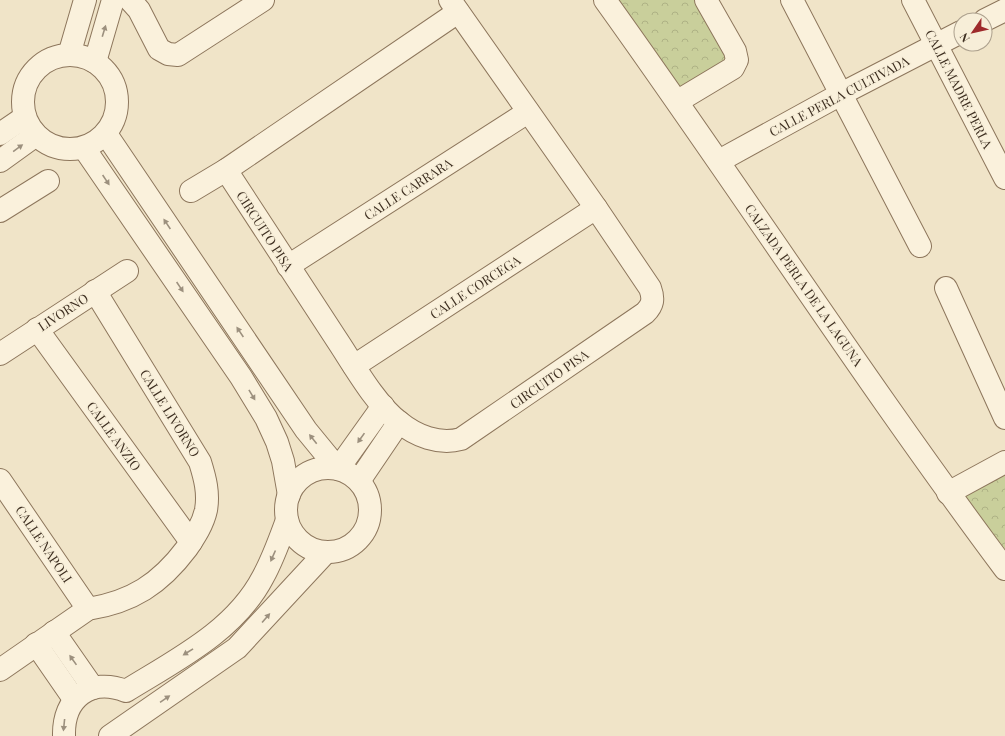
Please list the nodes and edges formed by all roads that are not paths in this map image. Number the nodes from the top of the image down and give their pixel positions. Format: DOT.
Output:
graph roads {
  1 [pos="86,0"];
  2 [pos="113,0"];
  3 [pos="130,0"];
  4 [pos="263,0"];
  5 [pos="605,0"];
  6 [pos="706,0"];
  7 [pos="792,0"];
  8 [pos="913,0"];
  9 [pos="454,6"];
  10 [pos="1005,10"];
  11 [pos="993,16"];
  12 [pos="953,36"];
  13 [pos="937,44"];
  14 [pos="69,55"];
  15 [pos="95,62"];
  16 [pos="841,94"];
  17 [pos="678,101"];
  18 [pos="528,112"];
  19 [pos="31,126"];
  20 [pos="0,134"];
  21 [pos="106,134"];
  22 [pos="84,148"];
  23 [pos="0,161"];
  24 [pos="718,161"];
  25 [pos="226,170"];
  26 [pos="1005,178"];
  27 [pos="48,181"];
  28 [pos="191,192"];
  29 [pos="596,208"];
  30 [pos="0,209"];
  31 [pos="920,246"];
  32 [pos="288,266"];
  33 [pos="127,271"];
  34 [pos="946,288"];
  35 [pos="96,291"];
  36 [pos="37,329"];
  37 [pos="0,354"];
  38 [pos="354,366"];
  39 [pos="383,406"];
  40 [pos="1005,418"];
  41 [pos="398,422"];
  42 [pos="1005,462"];
  43 [pos="338,469"];
  44 [pos="0,480"];
  45 [pos="358,481"];
  46 [pos="948,493"];
  47 [pos="289,495"];
  48 [pos="287,520"];
  49 [pos="191,542"];
  50 [pos="326,552"];
  51 [pos="1005,568"];
  52 [pos="88,609"];
  53 [pos="45,638"];
  54 [pos="0,670"];
  55 [pos="93,688"];
  56 [pos="126,691"];
  57 [pos="74,699"];
  58 [pos="141,715"];
  59 [pos="64,736"];
  60 [pos="110,736"];
  1 -- 14 [label="street"];
  15 -- 2 [label="street, one-way"];
  3 -- 4 [label="street"];
  5 -- 17 [label="street, CALZADA PERLA DE LA LAGUNA"];
  6 -- 17 [label="street"];
  7 -- 16 [label="street"];
  8 -- 13 [label="street, CALLE MADRE PERLA"];
  9 -- 18 [label="street, CIRCUITO PISA"];
  9 -- 25 [label="street, CIRCUITO PISA"];
  10 -- 11 [label="street"];
  12 -- 13 [label="street, CALLE PERLA CULTIVADA"];
  13 -- 16 [label="street, CALLE PERLA CULTIVADA"];
  13 -- 26 [label="street, CALLE MADRE PERLA"];
  14 -- 15 [label="street"];
  14 -- 19 [label="street"];
  15 -- 21 [label="street"];
  16 -- 24 [label="street, CALLE PERLA CULTIVADA"];
  16 -- 31 [label="street"];
  17 -- 24 [label="street, CALZADA PERLA DE LA LAGUNA"];
  18 -- 29 [label="street, CIRCUITO PISA"];
  18 -- 32 [label="street, CALLE CARRARA"];
  19 -- 20 [label="street"];
  19 -- 22 [label="street"];
  23 -- 19 [label="street, one-way"];
  21 -- 22 [label="street"];
  43 -- 21 [label="street, one-way"];
  22 -- 47 [label="street, one-way"];
  24 -- 46 [label="street, CALZADA PERLA DE LA LAGUNA"];
  25 -- 28 [label="street, CIRCUITO PISA"];
  25 -- 32 [label="street, CIRCUITO PISA"];
  27 -- 30 [label="street"];
  29 -- 38 [label="street, CALLE CORCEGA"];
  29 -- 41 [label="street, CIRCUITO PISA"];
  32 -- 38 [label="street, CIRCUITO PISA"];
  33 -- 35 [label="street, LIVORNO"];
  34 -- 40 [label="street"];
  35 -- 36 [label="street, LIVORNO"];
  35 -- 49 [label="street, CALLE LIVORNO"];
  36 -- 37 [label="street, LIVORNO"];
  36 -- 49 [label="street, CALLE ANZIO"];
  38 -- 39 [label="street, CIRCUITO PISA"];
  39 -- 41 [label="street, CIRCUITO PISA"];
  39 -- 43 [label="street, one-way"];
  41 -- 45 [label="street"];
  42 -- 46 [label="street"];
  43 -- 45 [label="street"];
  43 -- 47 [label="street"];
  44 -- 52 [label="street, CALLE NAPOLI"];
  45 -- 50 [label="street"];
  46 -- 51 [label="street, CALZADA PERLA DE LA LAGUNA"];
  47 -- 48 [label="street"];
  48 -- 50 [label="street"];
  48 -- 56 [label="street, one-way"];
  49 -- 52 [label="street, CALLE LIVORNO"];
  58 -- 50 [label="street, one-way"];
  52 -- 53 [label="street, CALLE LIVORNO"];
  53 -- 54 [label="street, CALLE LIVORNO"];
  55 -- 53 [label="street, one-way"];
  53 -- 57 [label="street"];
  55 -- 56 [label="street"];
  55 -- 57 [label="street"];
  56 -- 58 [label="street"];
  57 -- 59 [label="street, one-way"];
  58 -- 60 [label="street"];
}
